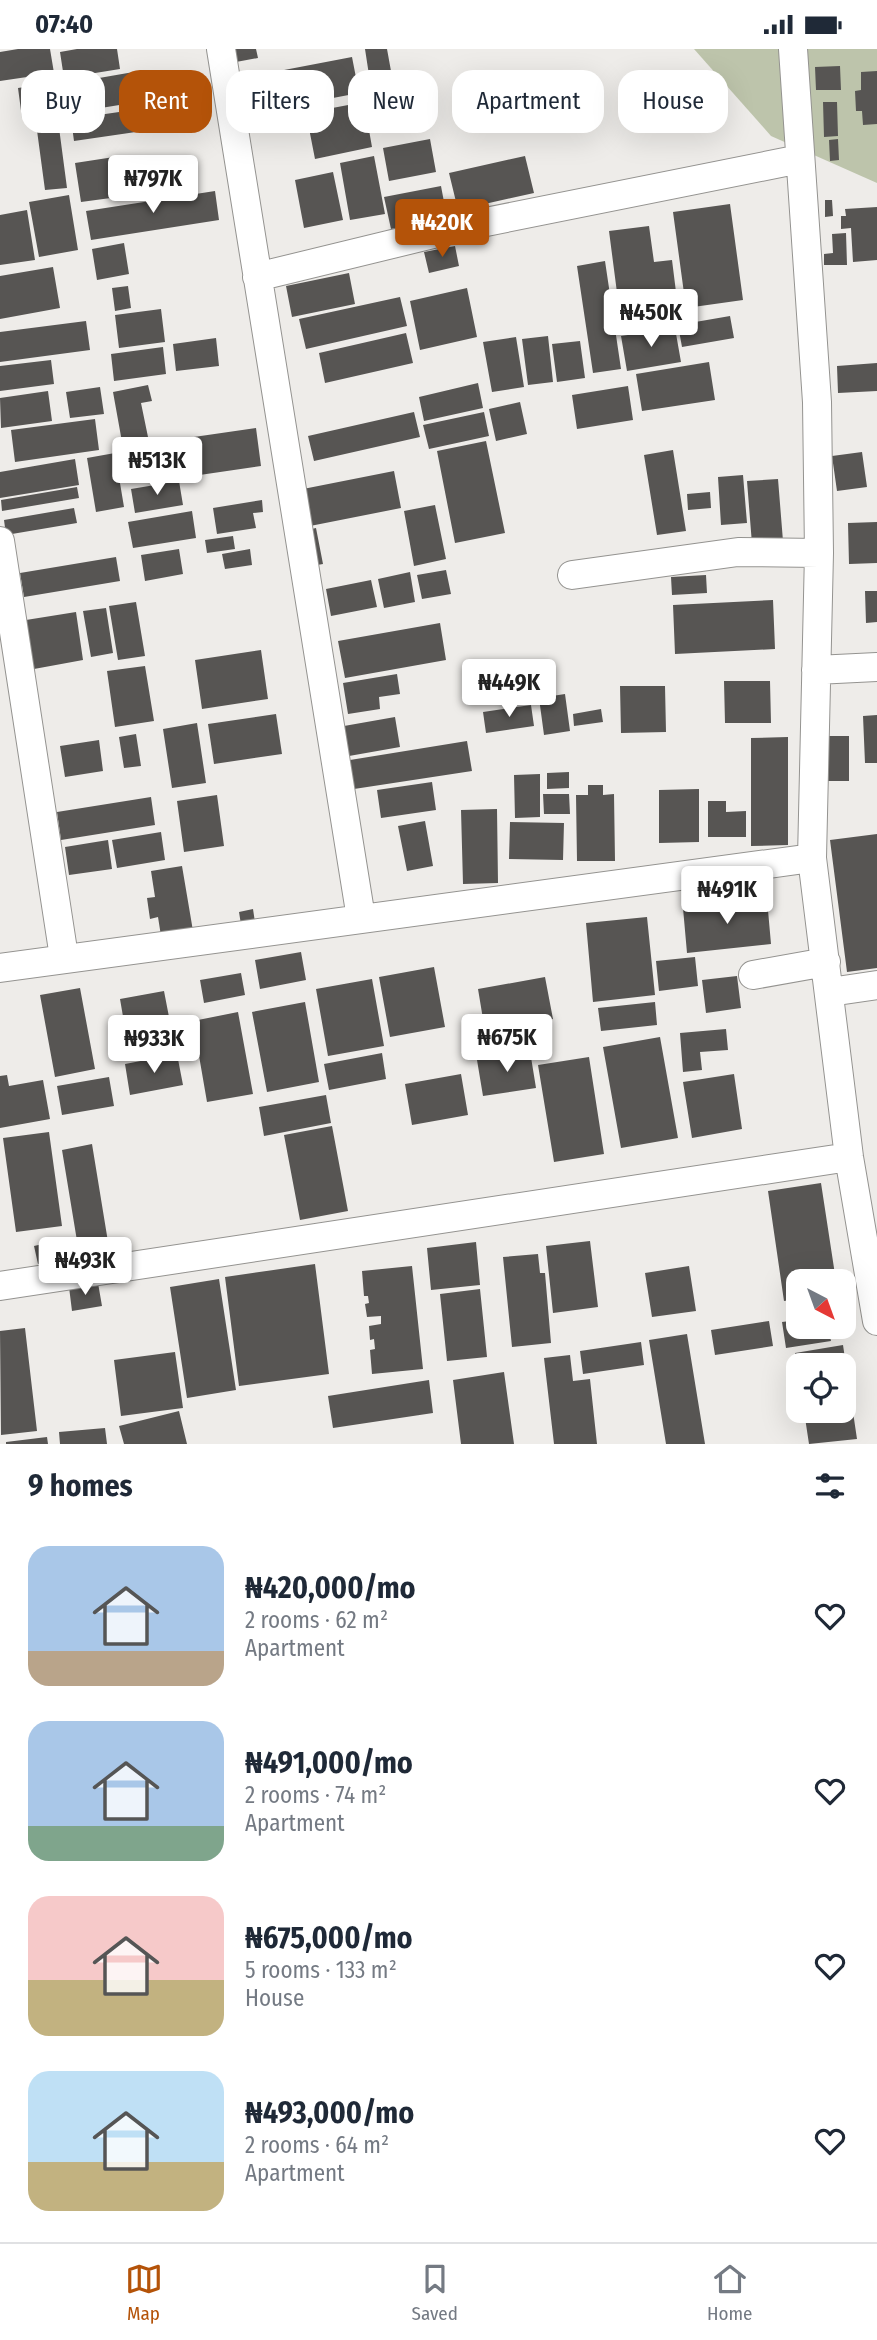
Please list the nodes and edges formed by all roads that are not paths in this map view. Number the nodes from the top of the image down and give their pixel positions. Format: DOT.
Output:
graph roads {
  1 [pos="221,49"];
  2 [pos="793,49"];
  3 [pos="800,159"];
  4 [pos="257,277"];
  5 [pos="0,541"];
  6 [pos="819,553"];
  7 [pos="572,575"];
  8 [pos="877,667"];
  9 [pos="816,670"];
  10 [pos="812,858"];
  11 [pos="361,918"];
  12 [pos="64,957"];
  13 [pos="826,962"];
  14 [pos="0,968"];
  15 [pos="753,975"];
  16 [pos="877,985"];
  17 [pos="830,992"];
  18 [pos="849,1157"];
  19 [pos="0,1286"];
  20 [pos="875,1292"];
  21 [pos="877,1321"];
  1 -- 4 [label="street"];
  2 -- 3 [label="street"];
  3 -- 4 [label="street"];
  3 -- 6 [label="street"];
  4 -- 11 [label="street"];
  5 -- 12 [label="street"];
  6 -- 7 [label="street"];
  6 -- 9 [label="street"];
  8 -- 9 [label="street"];
  9 -- 10 [label="street"];
  10 -- 11 [label="street"];
  10 -- 13 [label="street"];
  11 -- 12 [label="street"];
  12 -- 14 [label="street"];
  13 -- 15 [label="street"];
  13 -- 17 [label="street"];
  16 -- 17 [label="street"];
  17 -- 18 [label="street"];
  18 -- 19 [label="street"];
  18 -- 20 [label="street"];
  20 -- 21 [label="street"];
}
